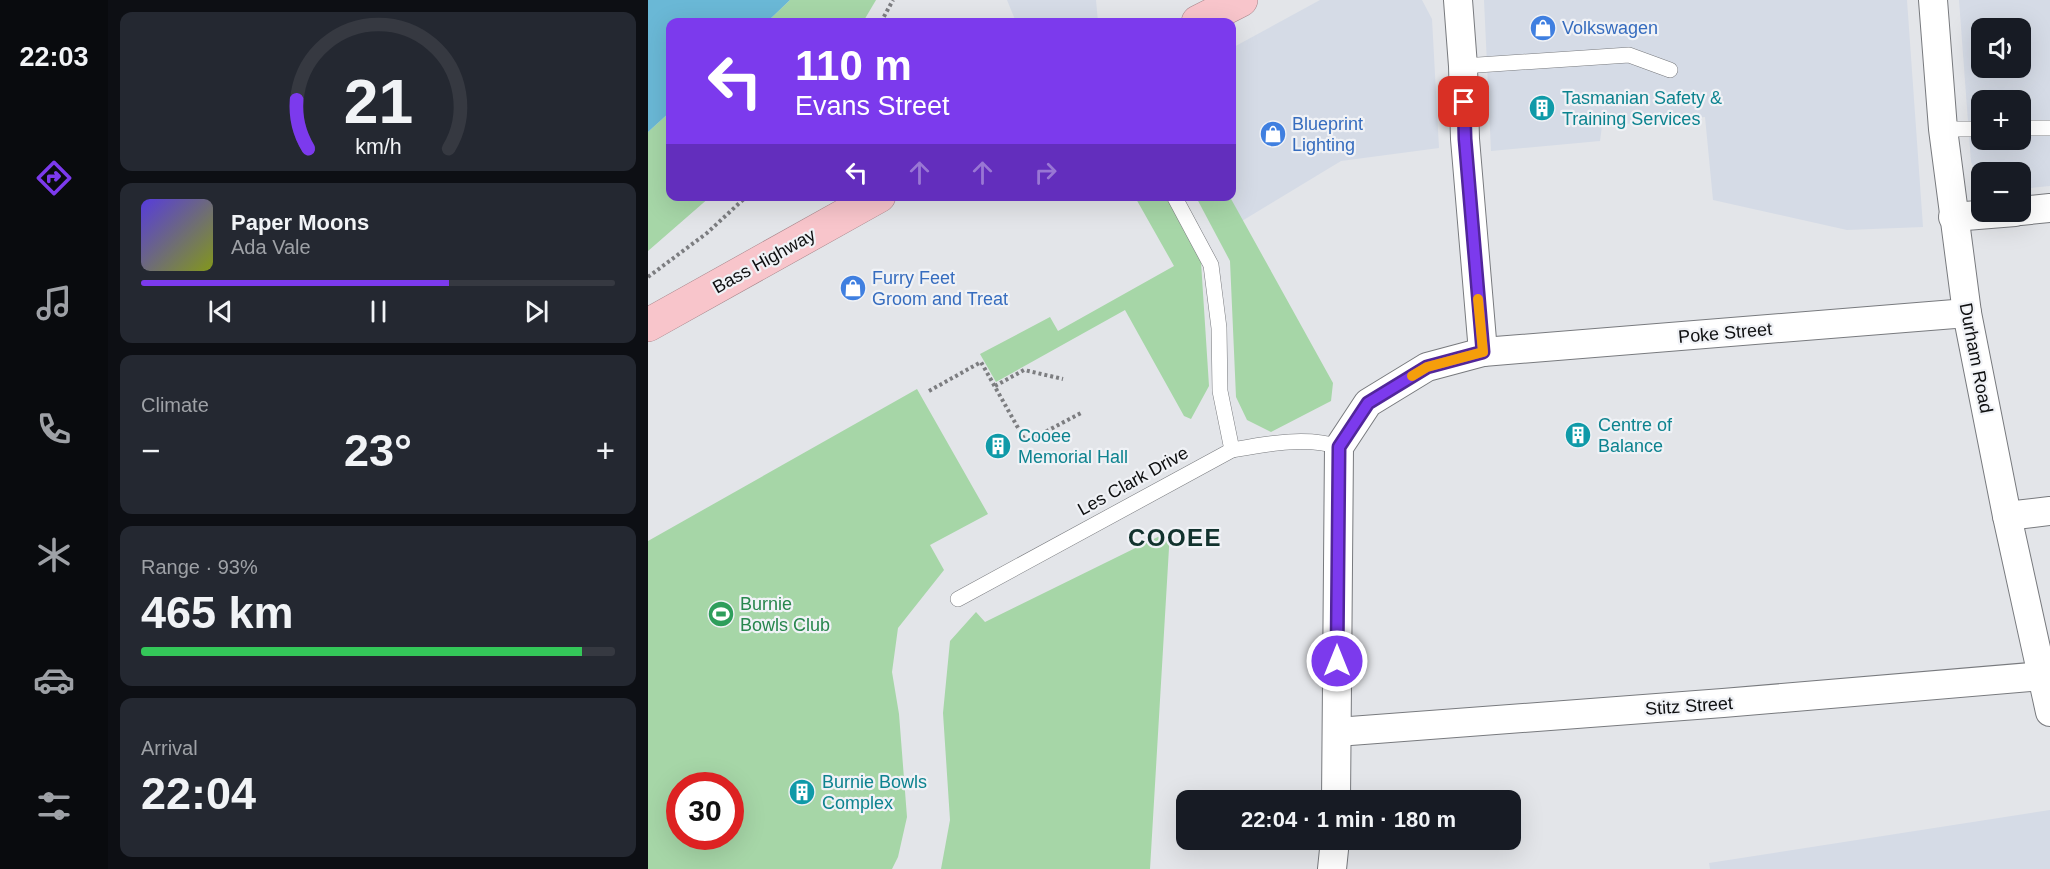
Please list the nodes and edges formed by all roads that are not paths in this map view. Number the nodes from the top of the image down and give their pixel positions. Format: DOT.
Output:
graph roads {
  1 [pos="1242,0"];
  2 [pos="1458,0"];
  3 [pos="1933,0"];
  4 [pos="1206,18"];
  5 [pos="1463,66"];
  6 [pos="1670,70"];
  7 [pos="2031,128"];
  8 [pos="2050,128"];
  9 [pos="1943,129"];
  10 [pos="1971,129"];
  11 [pos="870,201"];
  12 [pos="1177,201"];
  13 [pos="2050,208"];
  14 [pos="2031,210"];
  15 [pos="1971,216"];
  16 [pos="1953,217"];
  17 [pos="1967,313"];
  18 [pos="648,325"];
  19 [pos="1483,352"];
  20 [pos="1339,447"];
  21 [pos="1232,450"];
  22 [pos="2050,511"];
  23 [pos="2007,516"];
  24 [pos="958,599"];
  25 [pos="2042,676"];
  26 [pos="2050,712"];
  27 [pos="1337,732"];
  28 [pos="1336,790"];
  29 [pos="1334,850"];
  30 [pos="1332,869"];
  1 -- 4 [label="highway"];
  2 -- 5 [label="street"];
  3 -- 9 [label="street, Durham Road"];
  5 -- 6 [label="lane"];
  5 -- 19 [label="street"];
  7 -- 8 [label="lane"];
  9 -- 10 [label="lane"];
  9 -- 16 [label="street, Durham Road"];
  11 -- 18 [label="highway, Bass Highway"];
  12 -- 21 [label="lane"];
  13 -- 14 [label="street"];
  15 -- 16 [label="street"];
  16 -- 17 [label="street, Durham Road"];
  17 -- 19 [label="street, Poke Street"];
  17 -- 23 [label="street, Durham Road"];
  19 -- 20 [label="street, Poke Street"];
  20 -- 21 [label="lane, Les Clark Drive"];
  20 -- 27 [label="street"];
  21 -- 24 [label="lane, Les Clark Drive"];
  22 -- 23 [label="street"];
  23 -- 25 [label="street, Durham Road"];
  25 -- 26 [label="street, Durham Road"];
  25 -- 27 [label="street, Stitz Street"];
  27 -- 28 [label="street"];
  29 -- 30 [label="street"];
}
